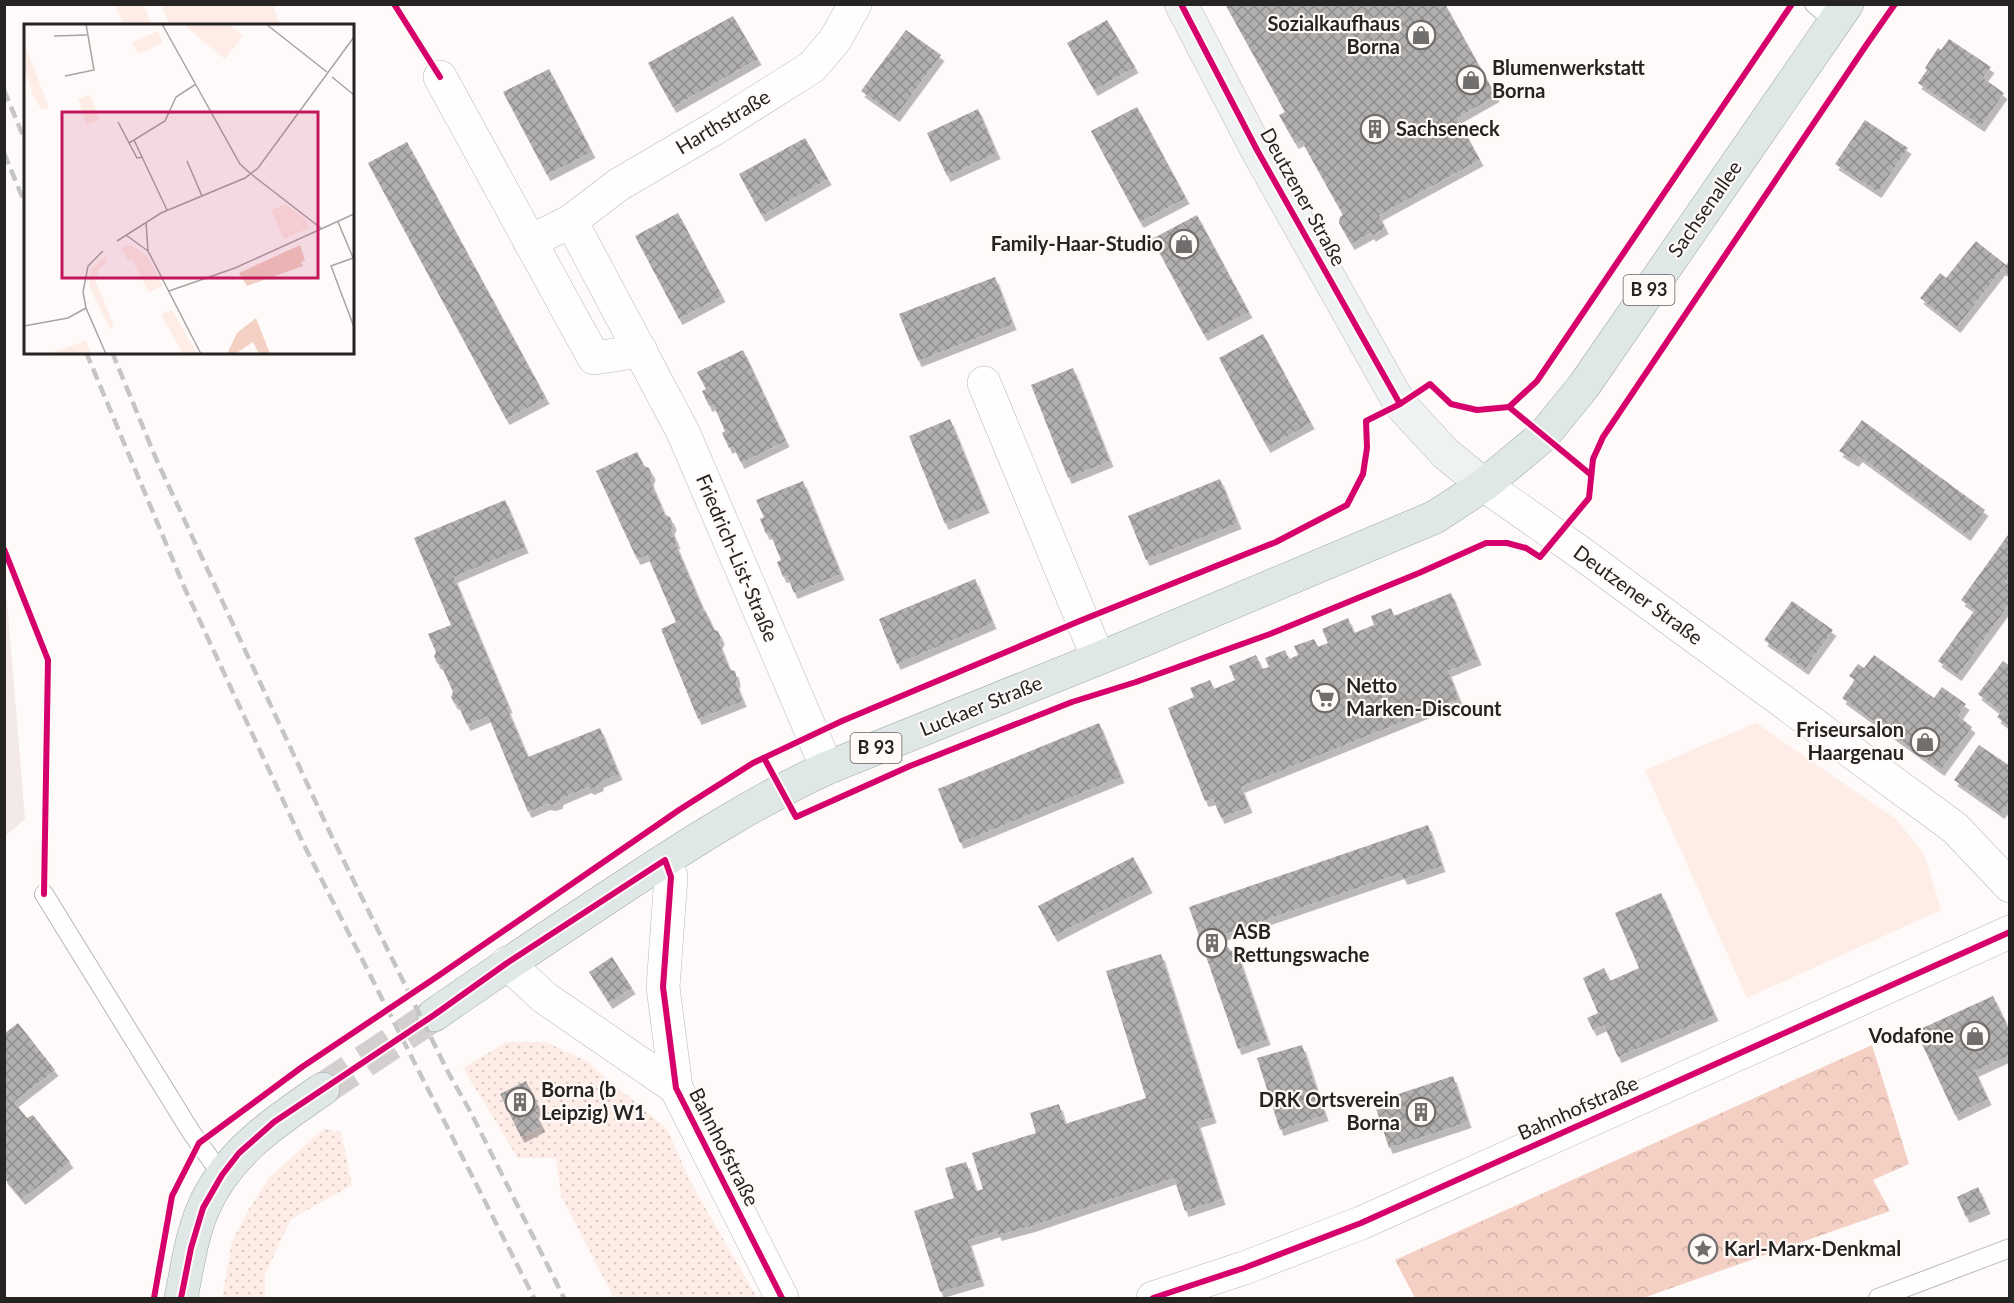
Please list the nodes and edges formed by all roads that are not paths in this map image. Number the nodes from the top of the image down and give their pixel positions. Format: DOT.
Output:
graph roads {
  1 [pos="855,4"];
  2 [pos="1181,4"];
  3 [pos="1832,10"];
  4 [pos="440,77"];
  5 [pos="571,221"];
  6 [pos="530,242"];
  7 [pos="641,351"];
  8 [pos="984,382"];
  9 [pos="1484,485"];
  10 [pos="1098,658"];
  11 [pos="827,768"];
  12 [pos="665,860"];
  13 [pos="2010,886"];
  14 [pos="44,894"];
  15 [pos="2010,932"];
  16 [pos="507,963"];
  17 [pos="434,1015"];
  18 [pos="676,1088"];
  19 [pos="323,1089"];
  20 [pos="222,1175"];
  21 [pos="2010,1248"];
  22 [pos="1203,1291"];
  23 [pos="181,1299"];
  24 [pos="782,1299"];
  25 [pos="1153,1299"];
  26 [pos="1878,1299"];
  1 -- 5 [label="street, Harthstraße"];
  2 -- 9 [label="main road, Deutzener Straße"];
  3 -- 9 [label="main road, Sachsenallee / B 93"];
  4 -- 6 [label="street"];
  5 -- 6 [label="street"];
  5 -- 7 [label="street, Friedrich-List-Straße"];
  6 -- 7 [label="street"];
  7 -- 11 [label="street, Friedrich-List-Straße"];
  8 -- 10 [label="street"];
  9 -- 10 [label="main road, Luckaer Straße / B 93"];
  9 -- 13 [label="street, Deutzener Straße"];
  10 -- 11 [label="main road, Luckaer Straße / B 93"];
  11 -- 12 [label="main road, Luckaer Straße / B 93"];
  12 -- 16 [label="main road, Luckaer Straße / B 93"];
  12 -- 18 [label="street, Bahnhofstraße"];
  14 -- 20 [label="lane"];
  15 -- 22 [label="street, Bahnhofstraße"];
  16 -- 17 [label="main road, Luckaer Straße / B 93"];
  16 -- 18 [label="street, Bahnhofstraße"];
  18 -- 24 [label="street, Bahnhofstraße"];
  19 -- 20 [label="main road"];
  20 -- 23 [label="main road"];
  21 -- 26 [label="lane"];
  22 -- 25 [label="street, Bahnhofstraße"];
}
